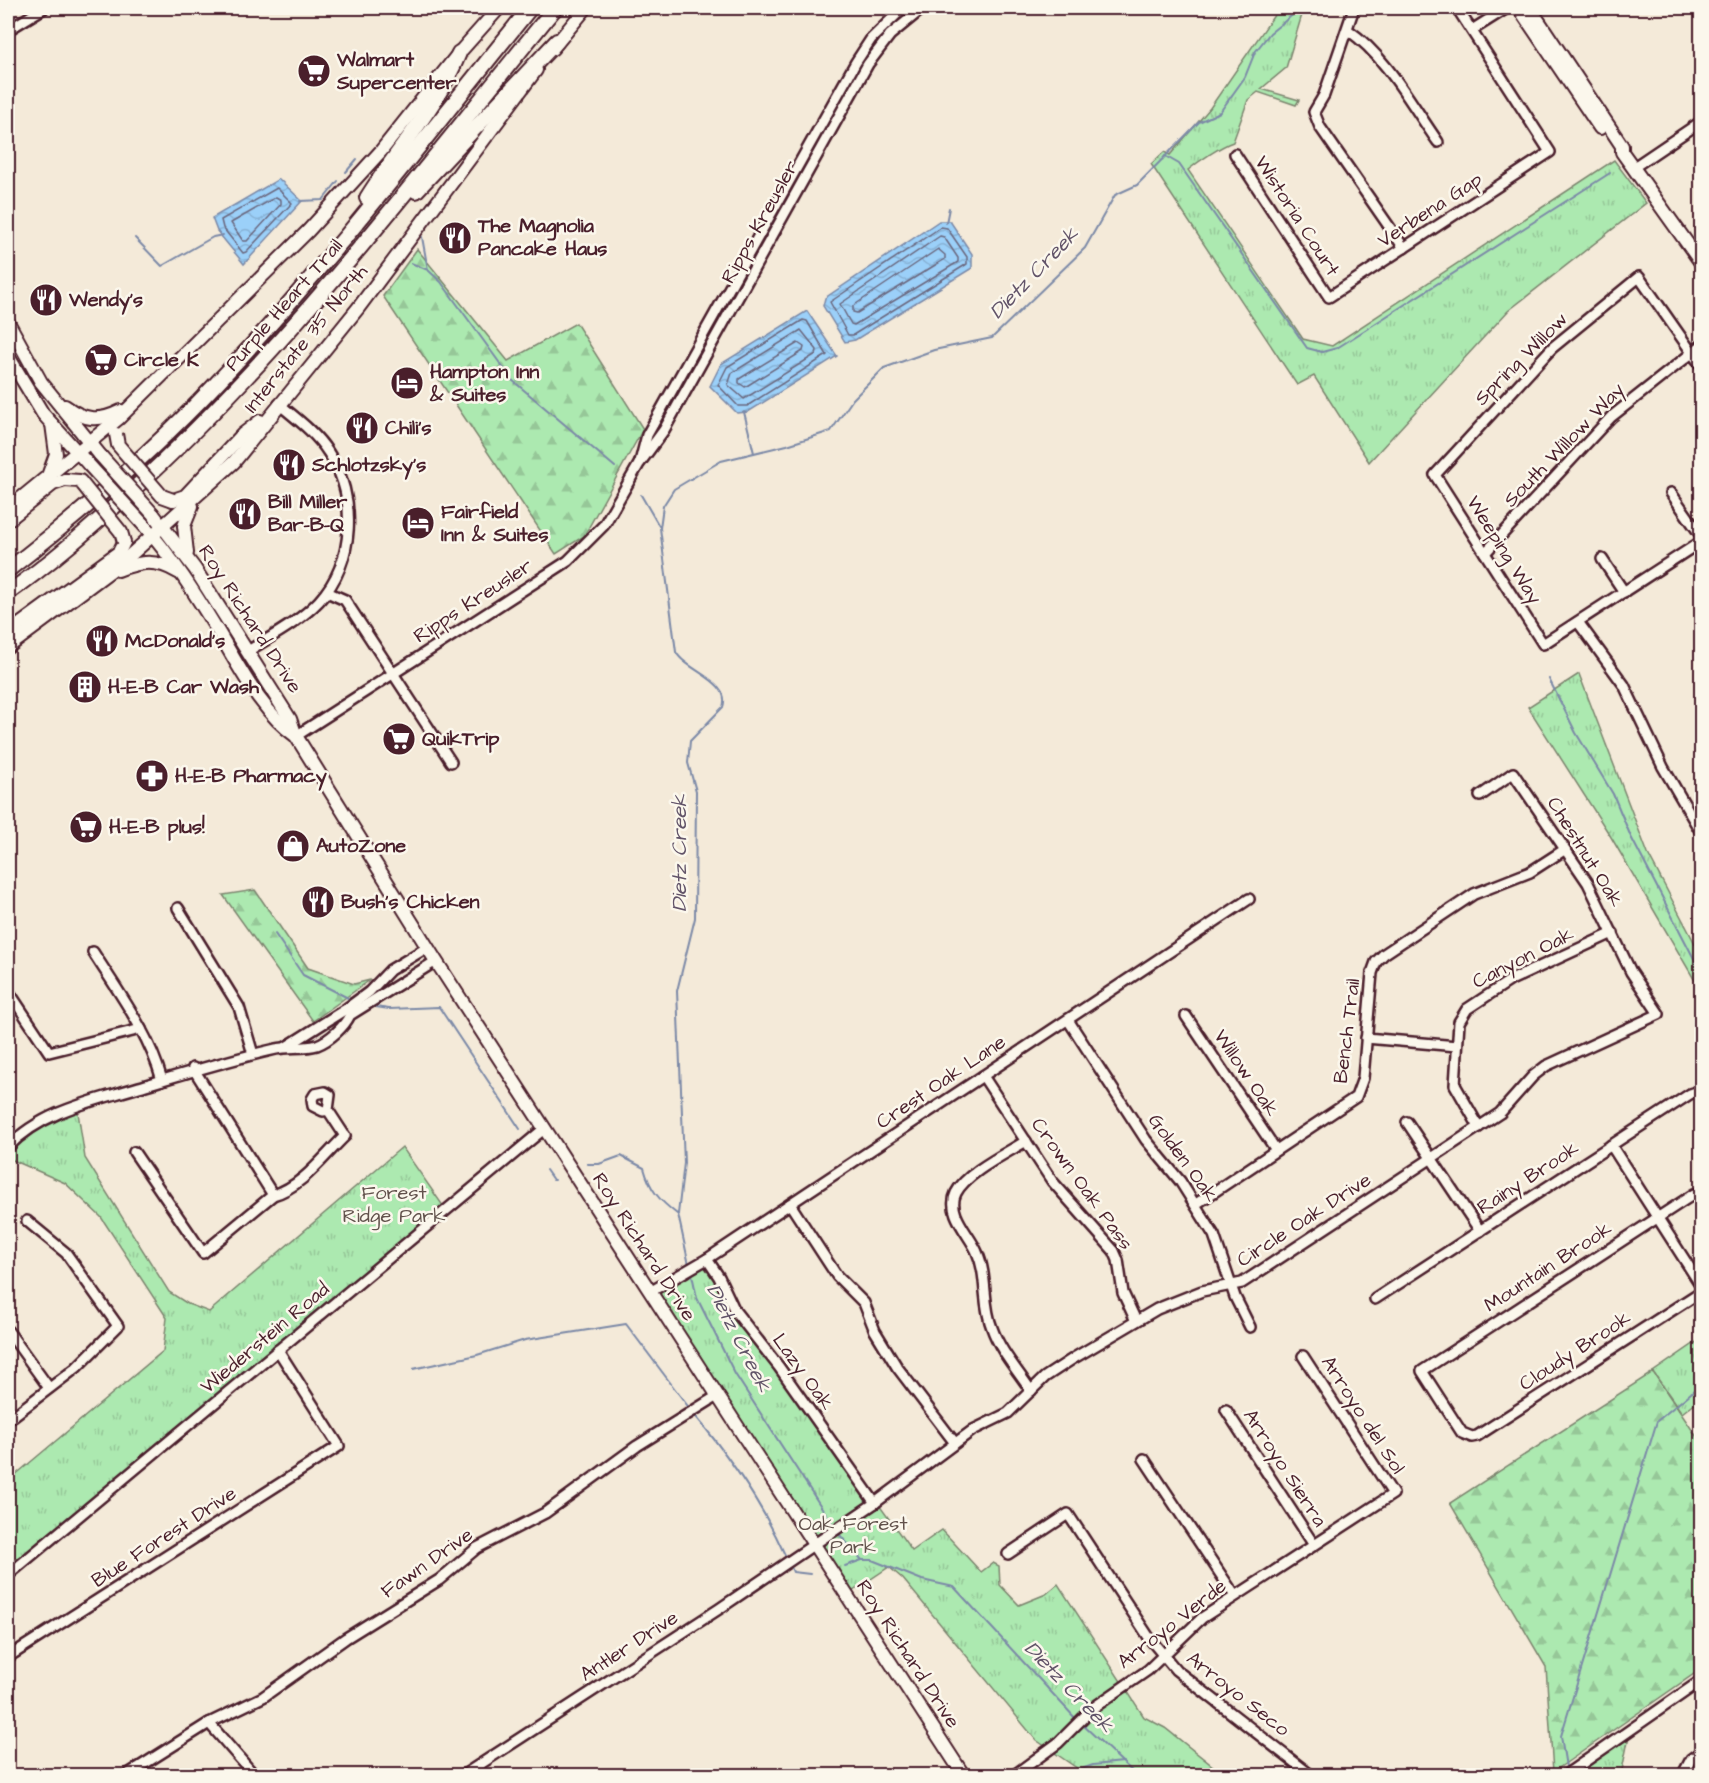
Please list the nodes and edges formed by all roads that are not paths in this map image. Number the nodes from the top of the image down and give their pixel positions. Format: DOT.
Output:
graph roads {
  1 [pos="44,8"];
  2 [pos="499,8"];
  3 [pos="530,8"];
  4 [pos="555,8"];
  5 [pos="586,8"];
  6 [pos="903,8"];
  7 [pos="923,8"];
  8 [pos="1354,8"];
  9 [pos="1457,8"];
  10 [pos="1507,8"];
  11 [pos="1519,8"];
  12 [pos="1530,8"];
  13 [pos="8,30"];
  14 [pos="1348,30"];
  15 [pos="1472,30"];
  16 [pos="557,41"];
  17 [pos="459,53"];
  18 [pos="1701,121"];
  19 [pos="1438,142"];
  20 [pos="1623,152"];
  21 [pos="1235,154"];
  22 [pos="1634,167"];
  23 [pos="336,247"];
  24 [pos="360,247"];
  25 [pos="1404,248"];
  26 [pos="1701,264"];
  27 [pos="1329,297"];
  28 [pos="8,322"];
  29 [pos="216,322"];
  30 [pos="1701,345"];
  31 [pos="1691,352"];
  32 [pos="8,357"];
  33 [pos="1701,367"];
  34 [pos="52,397"];
  35 [pos="133,405"];
  36 [pos="276,408"];
  37 [pos="51,423"];
  38 [pos="89,443"];
  39 [pos="77,453"];
  40 [pos="639,464"];
  41 [pos="1435,475"];
  42 [pos="48,477"];
  43 [pos="1671,493"];
  44 [pos="195,499"];
  45 [pos="8,509"];
  46 [pos="8,520"];
  47 [pos="164,527"];
  48 [pos="153,536"];
  49 [pos="1701,539"];
  50 [pos="1485,553"];
  51 [pos="1602,559"];
  52 [pos="188,560"];
  53 [pos="8,570"];
  54 [pos="181,573"];
  55 [pos="106,575"];
  56 [pos="10,592"];
  57 [pos="327,592"];
  58 [pos="1624,592"];
  59 [pos="1578,622"];
  60 [pos="8,633"];
  61 [pos="8,647"];
  62 [pos="248,651"];
  63 [pos="393,674"];
  64 [pos="296,736"];
  65 [pos="451,762"];
  66 [pos="1480,796"];
  67 [pos="1701,834"];
  68 [pos="1564,850"];
  69 [pos="1250,899"];
  70 [pos="178,908"];
  71 [pos="1613,933"];
  72 [pos="428,947"];
  73 [pos="93,952"];
  74 [pos="436,961"];
  75 [pos="9,992"];
  76 [pos="348,1012"];
  77 [pos="1659,1014"];
  78 [pos="1186,1016"];
  79 [pos="1068,1020"];
  80 [pos="141,1029"];
  81 [pos="1366,1038"];
  82 [pos="1457,1046"];
  83 [pos="286,1047"];
  84 [pos="253,1054"];
  85 [pos="193,1068"];
  86 [pos="983,1076"];
  87 [pos="162,1080"];
  88 [pos="1701,1090"];
  89 [pos="328,1110"];
  90 [pos="1407,1122"];
  91 [pos="1479,1127"];
  92 [pos="545,1128"];
  93 [pos="1026,1141"];
  94 [pos="1611,1145"];
  95 [pos="8,1147"];
  96 [pos="1276,1150"];
  97 [pos="134,1152"];
  98 [pos="1431,1159"];
  99 [pos="273,1194"];
  100 [pos="1694,1194"];
  101 [pos="790,1204"];
  102 [pos="1196,1204"];
  103 [pos="1656,1218"];
  104 [pos="27,1221"];
  105 [pos="1480,1231"];
  106 [pos="707,1259"];
  107 [pos="1231,1285"];
  108 [pos="1701,1289"];
  109 [pos="650,1292"];
  110 [pos="1375,1299"];
  111 [pos="1136,1321"];
  112 [pos="1250,1328"];
  113 [pos="8,1331"];
  114 [pos="278,1350"];
  115 [pos="1303,1356"];
  116 [pos="49,1388"];
  117 [pos="1031,1391"];
  118 [pos="717,1396"];
  119 [pos="1226,1410"];
  120 [pos="8,1420"];
  121 [pos="1467,1436"];
  122 [pos="955,1443"];
  123 [pos="1144,1459"];
  124 [pos="1393,1494"];
  125 [pos="875,1503"];
  126 [pos="813,1544"];
  127 [pos="1314,1545"];
  128 [pos="1008,1554"];
  129 [pos="8,1575"];
  130 [pos="1235,1596"];
  131 [pos="8,1657"];
  132 [pos="1164,1657"];
  133 [pos="1701,1680"];
  134 [pos="209,1723"];
  135 [pos="1701,1750"];
  136 [pos="125,1776"];
  137 [pos="255,1776"];
  138 [pos="462,1776"];
  139 [pos="964,1776"];
  140 [pos="1013,1776"];
  141 [pos="1312,1776"];
  142 [pos="1564,1776"];
  143 [pos="1682,1776"];
  1 -- 13 [label="street"];
  2 -- 17 [label="main road"];
  3 -- 23 [label="highway, Purple Heart Trail"];
  4 -- 24 [label="highway, Purple Heart Trail"];
  5 -- 16 [label="main road, Interstate 35 North"];
  6 -- 40 [label="street, Ripps Kreusler"];
  7 -- 40 [label="street, Ripps Kreusler"];
  8 -- 14 [label="street"];
  9 -- 15 [label="street"];
  10 -- 15 [label="street"];
  11 -- 20 [label="main road"];
  12 -- 20 [label="main road"];
  14 -- 19 [label="street"];
  14 -- 25 [label="street"];
  15 -- 25 [label="street, Verbena Gap"];
  16 -- 24 [label="highway"];
  16 -- 36 [label="main road, Interstate 35 North"];
  17 -- 23 [label="highway"];
  17 -- 29 [label="main road"];
  18 -- 22 [label="street"];
  20 -- 22 [label="main road"];
  21 -- 27 [label="street, Wistoria Court"];
  22 -- 26 [label="main road"];
  23 -- 53 [label="highway, Purple Heart Trail"];
  24 -- 56 [label="highway, Purple Heart Trail"];
  25 -- 27 [label="street, Verbena Gap"];
  28 -- 34 [label="main road, Roy Richard Drive"];
  29 -- 35 [label="main road"];
  29 -- 36 [label="main road, bridge"];
  30 -- 31 [label="street, South Willow Way"];
  31 -- 33 [label="street"];
  31 -- 41 [label="street, Spring Willow"];
  31 -- 50 [label="street, South Willow Way"];
  32 -- 37 [label="main road, Roy Richard Drive"];
  34 -- 35 [label="main road"];
  34 -- 38 [label="main road, Roy Richard Drive"];
  35 -- 38 [label="main road"];
  36 -- 44 [label="main road, Interstate 35 North"];
  36 -- 57 [label="street"];
  37 -- 39 [label="main road, Roy Richard Drive"];
  37 -- 42 [label="main road"];
  38 -- 39 [label="main road"];
  38 -- 47 [label="main road, Roy Richard Drive, bridge"];
  39 -- 42 [label="main road"];
  39 -- 48 [label="main road, Roy Richard Drive, bridge"];
  40 -- 63 [label="street, Ripps Kreusler"];
  41 -- 50 [label="street, Weeping Way"];
  42 -- 45 [label="main road"];
  43 -- 49 [label="street"];
  44 -- 47 [label="main road, Interstate 35 North"];
  44 -- 52 [label="main road"];
  46 -- 60 [label="main road, bridge"];
  47 -- 48 [label="main road, Interstate 35 North"];
  47 -- 52 [label="main road, Roy Richard Drive"];
  48 -- 54 [label="main road, Roy Richard Drive"];
  48 -- 55 [label="main road, Interstate 35 North"];
  49 -- 58 [label="street"];
  50 -- 59 [label="street, Weeping Way"];
  51 -- 58 [label="street"];
  52 -- 62 [label="main road, Roy Richard Drive"];
  54 -- 55 [label="main road"];
  54 -- 64 [label="main road, Roy Richard Drive"];
  55 -- 61 [label="main road, Interstate 35 North"];
  57 -- 62 [label="street"];
  57 -- 63 [label="street"];
  58 -- 59 [label="street"];
  59 -- 67 [label="street"];
  62 -- 64 [label="main road, Roy Richard Drive"];
  63 -- 64 [label="street, Ripps Kreusler"];
  63 -- 65 [label="street"];
  64 -- 72 [label="main road, Roy Richard Drive"];
  66 -- 68 [label="street, Chestnut Oak"];
  68 -- 71 [label="street, Chestnut Oak"];
  68 -- 81 [label="street, Bench Trail"];
  69 -- 79 [label="street, Crest Oak Lane"];
  70 -- 84 [label="street"];
  71 -- 77 [label="street, Chestnut Oak"];
  71 -- 82 [label="street, Canyon Oak"];
  72 -- 74 [label="main road, Roy Richard Drive"];
  72 -- 76 [label="street"];
  73 -- 80 [label="street"];
  74 -- 76 [label="street"];
  74 -- 92 [label="main road, Roy Richard Drive"];
  75 -- 80 [label="street"];
  76 -- 83 [label="street"];
  76 -- 83 [label="street"];
  77 -- 91 [label="street, Circle Oak Drive"];
  78 -- 96 [label="street, Willow Oak"];
  79 -- 86 [label="street, Crest Oak Lane"];
  79 -- 102 [label="street, Golden Oak"];
  80 -- 87 [label="street"];
  81 -- 82 [label="street"];
  81 -- 96 [label="street, Bench Trail"];
  82 -- 91 [label="street, Canyon Oak"];
  83 -- 84 [label="street"];
  84 -- 85 [label="street"];
  85 -- 87 [label="street"];
  85 -- 99 [label="street"];
  86 -- 93 [label="street, Crown Oak Pass"];
  86 -- 101 [label="street, Crest Oak Lane"];
  87 -- 95 [label="street"];
  88 -- 94 [label="street, Rainy Brook"];
  89 -- 99 [label="street"];
  90 -- 98 [label="street"];
  91 -- 98 [label="street, Circle Oak Drive"];
  92 -- 109 [label="main road, Roy Richard Drive"];
  92 -- 114 [label="street, Wiederstein Road"];
  93 -- 111 [label="street, Crown Oak Pass"];
  93 -- 117 [label="street"];
  94 -- 103 [label="street"];
  94 -- 105 [label="street, Rainy Brook"];
  96 -- 102 [label="street, Bench Trail"];
  97 -- 99 [label="street"];
  98 -- 105 [label="street"];
  98 -- 107 [label="street, Circle Oak Drive"];
  100 -- 103 [label="street, Mountain Brook"];
  101 -- 106 [label="street, Crest Oak Lane"];
  101 -- 122 [label="street"];
  102 -- 107 [label="street, Golden Oak"];
  103 -- 108 [label="street"];
  103 -- 121 [label="street, Mountain Brook"];
  104 -- 116 [label="street"];
  105 -- 110 [label="street, Rainy Brook"];
  106 -- 109 [label="street, Crest Oak Lane"];
  106 -- 125 [label="street, Lazy Oak"];
  107 -- 111 [label="street, Circle Oak Drive"];
  107 -- 112 [label="street, Golden Oak"];
  108 -- 121 [label="street, Cloudy Brook"];
  109 -- 118 [label="main road, Roy Richard Drive"];
  111 -- 117 [label="street, Circle Oak Drive"];
  113 -- 116 [label="street"];
  114 -- 129 [label="street, Wiederstein Road"];
  114 -- 131 [label="street, Blue Forest Drive"];
  115 -- 124 [label="street, Arroyo del Sol"];
  116 -- 120 [label="street"];
  117 -- 122 [label="street, Circle Oak Drive"];
  118 -- 126 [label="main road, Roy Richard Drive"];
  118 -- 134 [label="street, Fawn Drive"];
  119 -- 127 [label="street, Arroyo Sierra"];
  122 -- 125 [label="street, Circle Oak Drive"];
  123 -- 130 [label="street"];
  124 -- 127 [label="street, Arroyo Verde"];
  125 -- 126 [label="street, Circle Oak Drive"];
  126 -- 138 [label="street, Antler Drive"];
  126 -- 139 [label="main road, Roy Richard Drive"];
  127 -- 130 [label="street, Arroyo Verde"];
  128 -- 132 [label="street, Arroyo Seco"];
  130 -- 132 [label="street, Arroyo Verde"];
  132 -- 140 [label="street, Arroyo Verde"];
  132 -- 141 [label="street, Arroyo Seco"];
  133 -- 142 [label="street"];
  134 -- 136 [label="street, Fawn Drive"];
  134 -- 137 [label="street"];
  135 -- 143 [label="street"];
}
